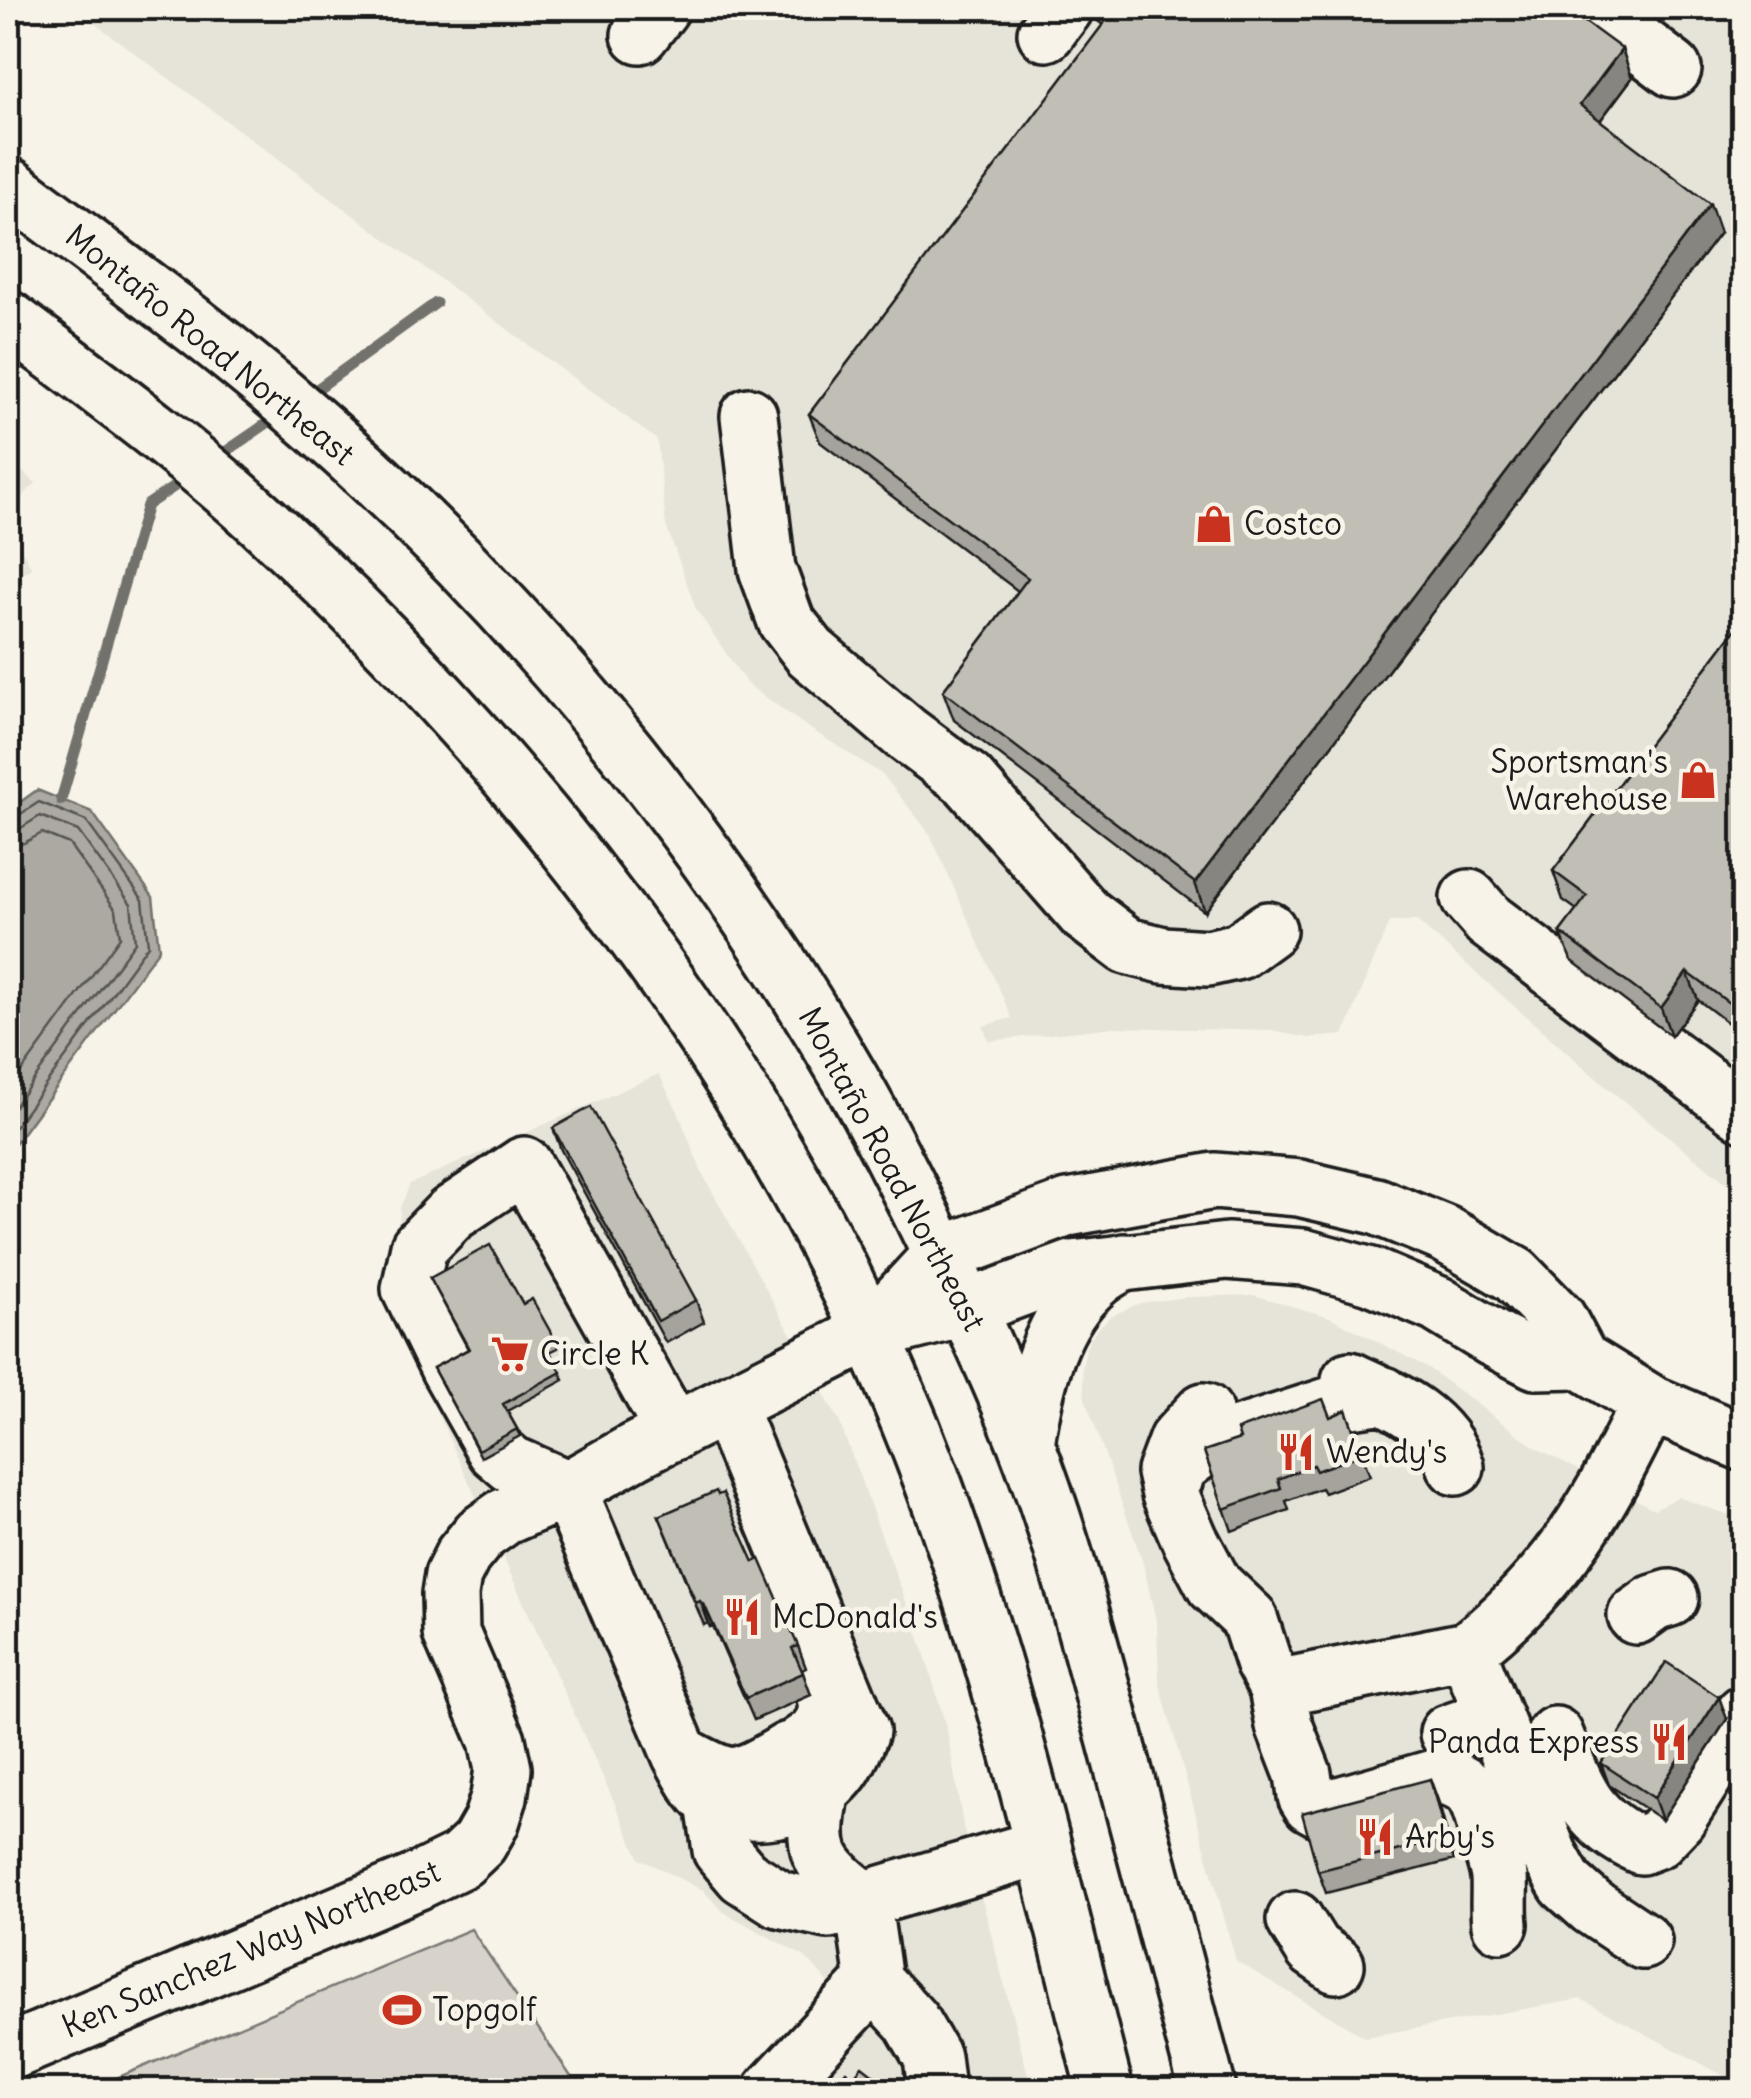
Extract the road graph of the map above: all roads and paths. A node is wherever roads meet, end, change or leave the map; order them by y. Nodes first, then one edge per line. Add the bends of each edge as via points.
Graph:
1 (1592, 8) edge
2 (1673, 69) dead end
3 (8, 186) edge
4 (8, 318) edge
5 (750, 416) dead end
6 (1469, 898) dead end
7 (1268, 930) dead end
8 (1744, 1112) edge
9 (941, 1255) junction
10 (1124, 1262) junction
11 (967, 1308) junction
12 (870, 1333) junction
13 (1580, 1360) junction
14 (1318, 1370) dead end
15 (1384, 1395) junction
16 (1650, 1403) junction
17 (727, 1406) junction
18 (1204, 1411) dead end
19 (674, 1432) junction
20 (1026, 1444) junction
21 (1744, 1444) edge
22 (1456, 1466) dead end
23 (568, 1488) junction
24 (1170, 1494) junction
25 (1467, 1650) junction
26 (1277, 1688) junction
27 (1744, 1714) edge
28 (1514, 1733) junction
29 (680, 1754) junction
30 (804, 1761) junction
31 (714, 1803) junction
32 (1044, 1847) junction
33 (862, 1898) junction
34 (1537, 1910) junction
35 (1295, 1920) dead end
36 (1642, 1941) dead end
37 (1336, 1965) dead end
38 (874, 1980) junction
39 (8, 2053) edge
40 (772, 2090) edge
41 (936, 2090) edge
42 (1105, 2090) edge
43 (1208, 2090) edge

1 - 2 main road
3 - 9 main road, Montaño Road Northeast via 294,406 493,596 629,756 750,919 848,1076
4 - 12 main road via 256,516 412,666 486,748 700,1028 746,1099
5 - 7 main road via 767,569 786,621 810,652 968,780 1085,914 1127,946 1208,958 1238,951
6 - 8 main road via 1489,921
9 - 11 main road, Montaño Road Northeast
9 - 12 main road
9 - 13 main road via 1068,1208 1214,1181 1299,1188 1376,1206 1446,1234 1515,1276 1558,1319
10 - 11 main road via 1072,1269
10 - 13 main road via 1227,1251 1302,1257 1437,1304 1536,1360
10 - 20 main road via 1098,1279 1066,1317 1034,1390
11 - 12 main road
11 - 20 main road, Montaño Road Northeast
12 - 17 main road, Ken Sanchez Way Northeast
12 - 32 main road via 962,1566
13 - 16 main road
14 - 15 main road
15 - 22 main road via 1440,1435
15 - 24 main road via 1344,1401 1207,1445 1178,1468
16 - 21 main road
16 - 25 main road via 1600,1499 1561,1556 1502,1624
17 - 19 main road, Ken Sanchez Way Northeast
17 - 30 main road via 861,1731 847,1764
18 - 24 main road via 1177,1440 1165,1472
19 - 23 main road, Ken Sanchez Way Northeast
19 - 23 main road via 524,1165 451,1214 419,1246 410,1289 495,1450 511,1464
20 - 43 main road, Montaño Road Northeast via 1077,1598
23 - 29 main road
23 - 39 main road, Ken Sanchez Way Northeast via 504,1516 480,1534 453,1574 452,1632 503,1769 492,1822 479,1843 416,1882
24 - 26 main road via 1214,1584 1262,1608 1264,1662
25 - 26 main road
25 - 28 main road
26 - 34 main road via 1285,1780 1311,1804 1322,1810 1437,1777 1455,1778 1480,1808 1498,1876 1497,1906
27 - 28 main road via 1678,1818 1641,1846 1600,1821 1576,1788
28 - 34 main road via 1549,1854 1566,1884
29 - 30 main road via 736,1776 764,1764
29 - 31 main road
30 - 31 main road via 782,1810 748,1812
30 - 33 main road via 816,1844 841,1884
31 - 33 main road via 721,1850 743,1876 779,1899 828,1910
32 - 33 main road
32 - 42 main road
33 - 38 main road
34 - 36 main road via 1592,1907
35 - 37 main road via 1313,1949
38 - 40 main road
38 - 41 main road via 932,2058

